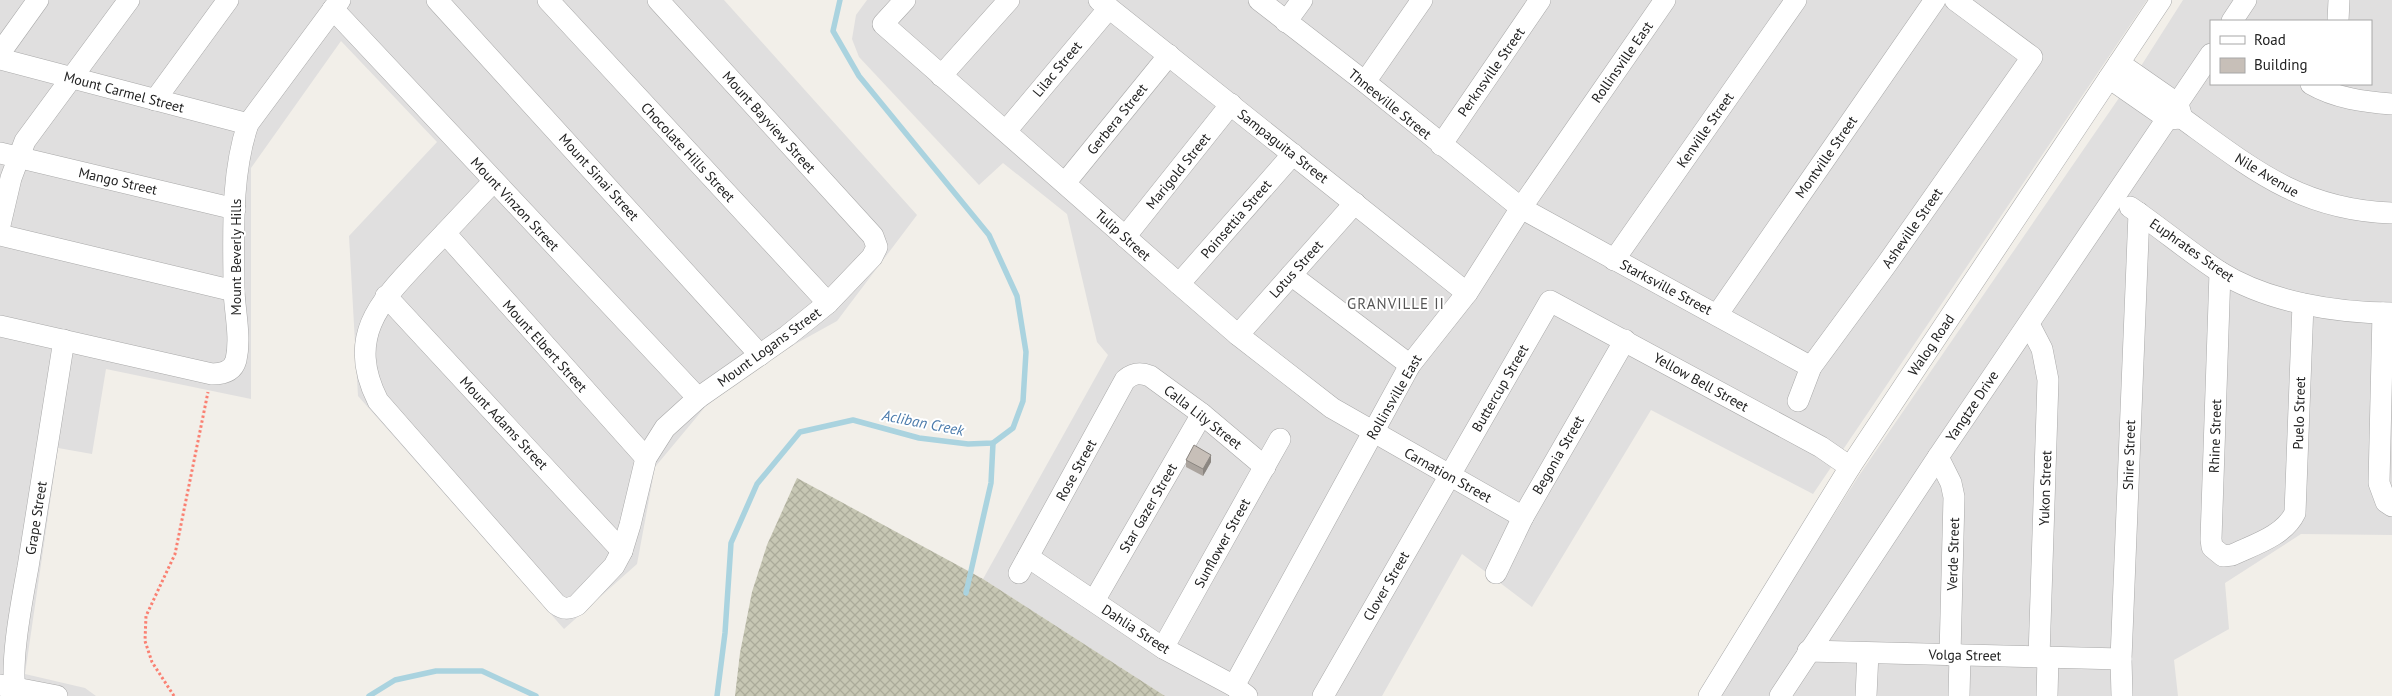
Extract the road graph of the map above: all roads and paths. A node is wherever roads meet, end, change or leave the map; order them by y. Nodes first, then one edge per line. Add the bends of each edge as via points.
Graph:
1 (38, 0) edge
2 (129, 0) edge
3 (228, 0) edge
4 (437, 0) edge
5 (548, 0) edge
6 (658, 0) edge
7 (905, 0) edge
8 (1010, 0) edge
9 (1259, 0) edge
10 (1302, 0) edge
11 (1422, 0) edge
12 (1540, 0) edge
13 (1665, 0) edge
14 (1796, 0) edge
15 (1935, 0) edge
16 (1955, 0) edge
17 (2161, 0) edge
18 (2246, 0) edge
19 (2339, 0) edge
20 (336, 4) edge
21 (1104, 4) edge
22 (2233, 20) edge
23 (2338, 20) edge
24 (1286, 22) junction
25 (0, 53) edge
26 (1169, 55) junction
27 (2210, 56) edge
28 (0, 60) edge
29 (2114, 71) junction
30 (941, 76) junction
31 (72, 78) junction
32 (1366, 82) junction
33 (2316, 85) edge
34 (2335, 89) edge
35 (155, 100) junction
36 (1231, 104) junction
37 (2392, 104) edge
38 (2176, 114) junction
39 (248, 124) junction
40 (1006, 131) junction
41 (1441, 145) junction
42 (1293, 154) junction
43 (9, 155) edge
44 (494, 180) junction
45 (1065, 183) junction
46 (2115, 197) junction
47 (1355, 203) junction
48 (235, 208) junction
49 (1521, 208) junction
50 (2392, 213) edge
51 (2139, 214) junction
52 (0, 225) edge
53 (445, 233) junction
54 (0, 235) edge
55 (1125, 237) junction
56 (877, 247) joint
57 (1614, 260) junction
58 (2220, 272) junction
59 (1291, 275) junction
60 (1178, 284) junction
61 (234, 291) junction
62 (1467, 293) junction
63 (386, 296) junction
64 (1550, 301) joint
65 (828, 303) junction
66 (2302, 304) junction
67 (2388, 313) edge
68 (1717, 315) junction
69 (2028, 324) junction
70 (0, 326) edge
71 (1238, 334) junction
72 (64, 340) junction
73 (1625, 340) junction
74 (760, 354) junction
75 (1410, 365) junction
76 (1811, 367) junction
77 (212, 374) junction
78 (1138, 374) joint
79 (698, 398) junction
80 (1798, 401) dead end
81 (1202, 414) junction
82 (1373, 433) junction
83 (1280, 439) dead end
84 (1938, 456) junction
85 (646, 458) junction
86 (1264, 467) junction
87 (1850, 467) junction
88 (1449, 476) junction
89 (2389, 504) edge
90 (1523, 517) junction
91 (2291, 522) joint
92 (622, 551) junction
93 (1024, 565) joint
94 (1496, 573) dead end
95 (1094, 601) junction
96 (1163, 648) junction
97 (1808, 651) junction
98 (1868, 653) junction
99 (1955, 655) junction
100 (2043, 657) junction
101 (2121, 659) junction
102 (10, 689) edge
103 (1241, 691) edge
104 (56, 696) edge
105 (174, 696) edge
106 (1323, 696) edge
107 (1709, 696) edge
108 (1780, 696) edge
109 (1866, 696) edge
110 (1959, 696) edge
111 (2047, 696) edge
112 (2122, 696) edge

1 - 25 street
2 - 31 street
3 - 35 street
4 - 74 street, Mount Sinai Street
5 - 65 street, Chocolate Hills Street
6 - 56 street, Mount Bayview Street via 873,236
7 - 30 street, Tulip Street via 884,24
8 - 30 street
9 - 24 street, Thneeville Street
10 - 24 street
11 - 32 street
12 - 41 street, Perknsville Street
13 - 49 street, Rollinsville East
14 - 57 street, Kenville Street
15 - 68 street, Montville Street
16 - 76 street, Asheville Street via 2032,58
17 - 29 street, Walog Road
18 - 22 street
19 - 23 street
20 - 39 street
20 - 44 street, Mount Vinzon Street
21 - 26 street, Sampaguita Street
21 - 40 street, Lilac Street
24 - 32 street, Thneeville Street
26 - 36 street, Sampaguita Street
26 - 45 street, Gerbera Street
27 - 38 street, Yangtze Drive
28 - 31 street, Mount Carmel Street
29 - 38 street, Nile Avenue
29 - 87 street, Walog Road
30 - 40 street, Tulip Street
31 - 35 street, Mount Carmel Street
31 - 43 street
32 - 41 street, Thneeville Street
33 - 34 street
34 - 37 street via 2354,100
35 - 39 street, Mount Carmel Street
36 - 42 street, Sampaguita Street
36 - 55 street, Marigold Street
38 - 46 street, Yangtze Drive
38 - 50 street, Nile Avenue via 2270,180 2301,196 2337,206
39 - 48 street, Mount Beverly Hills via 239,162
40 - 45 street, Tulip Street
41 - 49 street, Thneeville Street
42 - 47 street, Sampaguita Street
42 - 60 street, Poinsettia Street
43 - 48 street, Mango Street
43 - 52 street
44 - 53 street
44 - 79 street, Mount Vinzon Street
45 - 55 street, Tulip Street
46 - 51 street, Euphrates Street
46 - 69 street, Yangtze Drive
47 - 59 street, Lotus Street
47 - 62 street, Sampaguita Street
48 - 61 street, Mount Beverly Hills
49 - 57 street, Starksville Street
49 - 62 street, Rollinsville East
51 - 58 street, Euphrates Street
51 - 101 street, Shire Street
53 - 63 street
53 - 85 street, Mount Elbert Street
54 - 61 street
55 - 60 street, Tulip Street
56 - 65 street, Mount Logans Street via 872,257
57 - 68 street, Starksville Street
58 - 66 street, Euphrates Street via 2270,296
58 - 91 street, Rhine Street via 2212,547 2223,556 2232,555
59 - 71 street, Lotus Street
59 - 75 street
60 - 71 street, Tulip Street
61 - 77 street, Mount Beverly Hills via 236,361 222,374
62 - 75 street, Rollinsville East
63 - 92 street, Mount Adams Street
63 - 92 street, Mount Logans Street via 372,320 366,351 366,369 378,401 556,604 566,609 577,605 614,566
64 - 73 street, Yellow Bell Street
64 - 88 street, Buttercup Street
65 - 74 street, Mount Logans Street
66 - 67 street, Euphrates Street
66 - 91 street, Puelo Street via 2296,502
67 - 89 street via 2379,483
68 - 76 street, Starksville Street
69 - 84 street, Yangtze Drive
69 - 100 street, Yukon Street via 2042,348 2048,380
70 - 72 street
71 - 82 street, Tulip Street via 1332,408
72 - 77 street
72 - 102 street, Grape Street
73 - 87 street, Yellow Bell Street via 1821,447
73 - 90 street, Begonia Street
74 - 79 street, Mount Logans Street
75 - 82 street, Rollinsville East
76 - 80 street, Asheville Street
77 - 105 path via 175,554 146,616 144,641 152,662
78 - 81 street, Calla Lily Street via 1150,376
78 - 93 street, Rose Street via 1125,380
79 - 85 street, Mount Logans Street via 665,428
81 - 86 street, Calla Lily Street
81 - 95 street, Star Gazer Street
82 - 88 street, Carnation Street
82 - 103 street, Rollinsville East
83 - 86 street, Sunflower Street
84 - 97 street, Yangtze Drive
84 - 99 street, Verde Street via 1951,482 1954,504
85 - 92 street, Mount Logans Street
86 - 96 street, Sunflower Street
87 - 107 street, Walog Road
88 - 90 street, Carnation Street
88 - 106 street, Clover Street
90 - 94 street, Begonia Street
93 - 95 street, Dahlia Street
95 - 96 street, Dahlia Street
96 - 103 street, Dahlia Street
97 - 98 street, Volga Street
97 - 108 street, Yangtze Drive
98 - 99 street, Volga Street
98 - 109 street
99 - 100 street, Volga Street
99 - 110 street, Verde Street
100 - 101 street, Volga Street
100 - 111 street, Yukon Street
101 - 112 street, Shire Street
102 - 104 street

